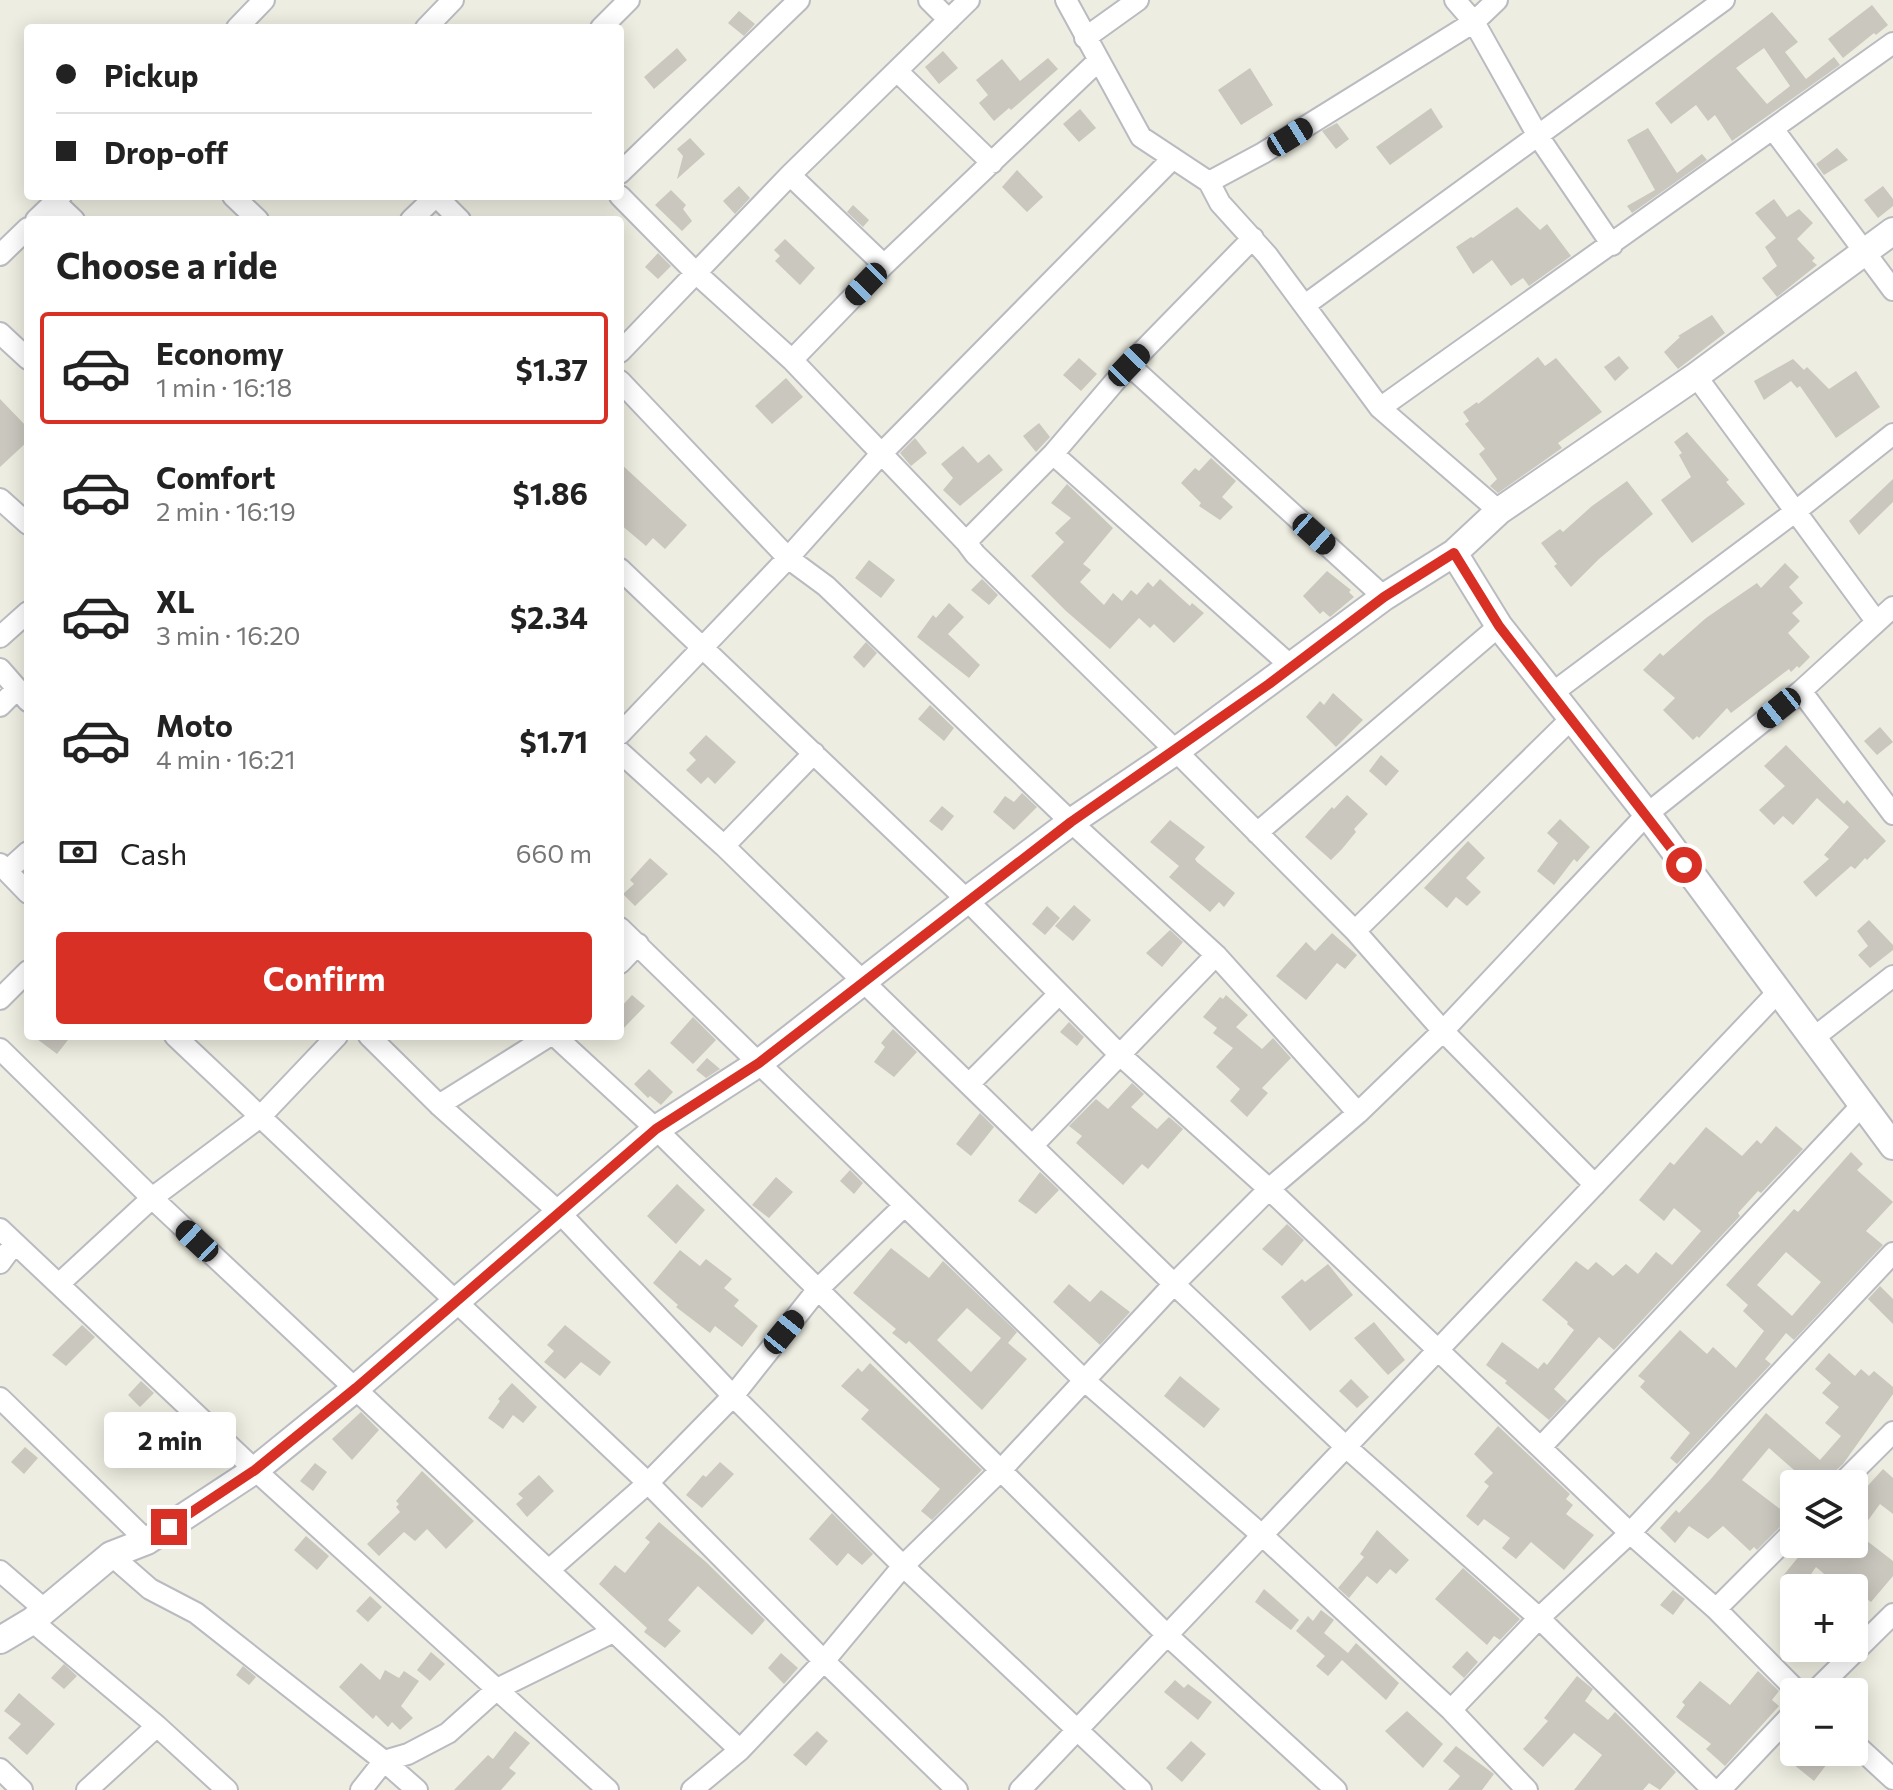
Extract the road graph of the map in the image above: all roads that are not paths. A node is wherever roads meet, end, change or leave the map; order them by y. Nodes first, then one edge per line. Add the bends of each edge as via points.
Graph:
1 (264, 0) edge
2 (453, 0) edge
3 (629, 0) edge
4 (799, 0) edge
5 (929, 0) edge
6 (969, 0) edge
7 (1066, 0) edge
8 (1138, 0) edge
9 (1455, 0) edge
10 (1497, 0) edge
11 (1724, 0) edge
12 (949, 20) junction
13 (1474, 22) junction
14 (243, 24) edge
15 (430, 24) edge
16 (605, 24) edge
17 (1085, 38) junction
18 (1893, 43) edge
19 (1098, 61) junction
20 (898, 72) junction
21 (1773, 129) junction
22 (1538, 136) junction
23 (1173, 158) junction
24 (992, 163) junction
25 (624, 169) edge
26 (790, 175) junction
27 (1209, 182) junction
28 (57, 200) edge
29 (59, 200) edge
30 (237, 200) edge
31 (432, 200) edge
32 (440, 200) edge
33 (624, 200) edge
34 (40, 216) edge
35 (71, 216) edge
36 (254, 216) edge
37 (415, 216) edge
38 (456, 216) edge
39 (1893, 231) edge
40 (24, 232) edge
41 (1253, 238) junction
42 (1612, 245) junction
43 (1864, 252) junction
44 (0, 255) edge
45 (884, 265) junction
46 (697, 274) junction
47 (1893, 290) edge
48 (1305, 305) junction
49 (0, 333) edge
50 (624, 348) edge
51 (24, 355) edge
52 (792, 360) junction
53 (1129, 365) junction
54 (1696, 376) junction
55 (624, 385) edge
56 (1380, 408) junction
57 (1893, 434) edge
58 (881, 454) junction
59 (1053, 454) junction
60 (0, 499) edge
61 (1499, 511) junction
62 (1796, 511) junction
63 (24, 520) edge
64 (966, 542) junction
65 (1454, 553) junction
66 (788, 558) junction
67 (624, 573) edge
68 (1384, 597) junction
69 (1893, 607) edge
70 (24, 616) edge
71 (1876, 621) junction
72 (1499, 626) junction
73 (0, 637) edge
74 (702, 649) junction
75 (1292, 667) junction
76 (0, 669) edge
77 (1801, 691) junction
78 (1551, 694) junction
79 (22, 695) edge
80 (0, 706) edge
81 (1572, 718) junction
82 (624, 730) edge
83 (1176, 751) junction
84 (814, 753) junction
85 (624, 756) edge
86 (1647, 814) junction
87 (1893, 814) edge
88 (1071, 822) junction
89 (1257, 833) junction
90 (724, 846) junction
91 (24, 854) edge
92 (4, 867) edge
93 (24, 889) edge
94 (967, 900) junction
95 (1355, 931) junction
96 (624, 932) edge
97 (638, 944) junction
98 (1216, 955) junction
99 (624, 959) edge
100 (24, 975) edge
101 (1893, 976) edge
102 (864, 982) junction
103 (1777, 993) junction
104 (1059, 994) junction
105 (0, 999) edge
106 (1443, 1031) junction
107 (1812, 1039) junction
108 (179, 1040) edge
109 (333, 1040) edge
110 (373, 1040) edge
111 (545, 1040) edge
112 (556, 1040) edge
113 (0, 1049) edge
114 (1119, 1054) junction
115 (759, 1063) junction
116 (969, 1084) junction
117 (439, 1105) junction
118 (1862, 1105) junction
119 (1358, 1113) junction
120 (260, 1117) junction
121 (656, 1129) junction
122 (1033, 1145) junction
123 (1893, 1146) edge
124 (1595, 1185) junction
125 (1269, 1189) junction
126 (152, 1198) junction
127 (904, 1206) junction
128 (560, 1213) junction
129 (7, 1236) edge
130 (1893, 1253) edge
131 (0, 1263) edge
132 (60, 1283) junction
133 (1174, 1284) junction
134 (818, 1289) junction
135 (457, 1302) junction
136 (1438, 1350) junction
137 (1085, 1381) junction
138 (356, 1388) junction
139 (733, 1396) junction
140 (0, 1398) edge
141 (1893, 1432) edge
142 (1542, 1446) junction
143 (1346, 1447) junction
144 (255, 1470) junction
145 (1001, 1470) junction
146 (1855, 1470) edge
147 (648, 1483) junction
148 (1630, 1533) junction
149 (1263, 1536) junction
150 (147, 1541) junction
151 (1780, 1545) edge
152 (111, 1555) junction
153 (903, 1566) junction
154 (549, 1570) junction
155 (0, 1571) edge
156 (1716, 1609) junction
157 (1893, 1614) edge
158 (38, 1615) junction
159 (1539, 1618) junction
160 (613, 1632) junction
161 (1167, 1635) junction
162 (0, 1640) edge
163 (824, 1661) junction
164 (1784, 1678) edge
165 (1828, 1678) edge
166 (497, 1689) junction
167 (1451, 1710) junction
168 (157, 1726) junction
169 (1780, 1727) edge
170 (1076, 1731) junction
171 (740, 1750) junction
172 (1868, 1756) edge
173 (384, 1761) junction
174 (0, 1769) edge
175 (1893, 1779) edge
176 (22, 1790) edge
177 (87, 1790) edge
178 (227, 1790) edge
179 (361, 1790) edge
180 (417, 1790) edge
181 (608, 1790) edge
182 (692, 1790) edge
183 (957, 1790) edge
184 (1020, 1790) edge
185 (1141, 1790) edge
186 (1336, 1790) edge
187 (1527, 1790) edge
188 (1713, 1790) edge
189 (1720, 1790) edge

1 - 14 street
2 - 15 street
3 - 16 street
4 - 25 street
5 - 12 street
6 - 12 street
7 - 17 street
8 - 17 street
9 - 13 street
10 - 13 street
11 - 22 street
12 - 20 street
13 - 22 street
13 - 27 street
17 - 19 street
18 - 21 street
19 - 23 street via 1141,137
19 - 24 street
20 - 24 street
20 - 26 street
21 - 42 street
21 - 43 street
22 - 42 street
22 - 48 street
23 - 27 street
23 - 58 street
24 - 45 street
26 - 45 street
26 - 46 street
27 - 41 street via 1220,203
28 - 34 street
29 - 35 street
30 - 36 street
31 - 37 street
32 - 38 street
33 - 46 street
39 - 43 street
40 - 44 street
41 - 48 street
41 - 53 street
42 - 56 street
43 - 47 street
43 - 54 street
45 - 52 street
46 - 50 street
46 - 52 street
48 - 56 street
49 - 51 street
52 - 58 street
53 - 59 street
53 - 68 street
54 - 61 street
54 - 62 street
55 - 66 street
56 - 61 street
57 - 62 street
58 - 64 street
58 - 66 street
59 - 64 street
59 - 75 street
60 - 63 street
61 - 65 street
62 - 71 street
62 - 78 street
64 - 83 street
65 - 68 street
65 - 72 street
66 - 74 street
66 - 88 street via 826,586
67 - 74 street
68 - 75 street
69 - 71 street
70 - 73 street
71 - 77 street
72 - 78 street
72 - 89 street
74 - 82 street
74 - 84 street
75 - 83 street
76 - 79 street
77 - 86 street
77 - 87 street
78 - 81 street
79 - 80 street
81 - 86 street
81 - 95 street
83 - 88 street
83 - 89 street
84 - 90 street
84 - 94 street
85 - 90 street
86 - 103 street
86 - 106 street
88 - 94 street
88 - 98 street
89 - 95 street
90 - 102 street
91 - 92 street
92 - 93 street
94 - 102 street
94 - 104 street
95 - 106 street
96 - 97 street
97 - 99 street
97 - 115 street
98 - 114 street
98 - 119 street
100 - 105 street
101 - 107 street
102 - 115 street
102 - 116 street
103 - 107 street
103 - 124 street
104 - 114 street
104 - 116 street
106 - 119 street
106 - 124 street
107 - 118 street
108 - 120 street
109 - 120 street
110 - 117 street
111 - 117 street
112 - 121 street
113 - 126 street
114 - 122 street
114 - 125 street
115 - 121 street
115 - 127 street
116 - 122 street
117 - 128 street
118 - 123 street
118 - 142 street
119 - 125 street
120 - 126 street
120 - 135 street
121 - 128 street
121 - 134 street
122 - 133 street
124 - 136 street
125 - 133 street
125 - 136 street
126 - 132 street
126 - 138 street
127 - 134 street
127 - 137 street
128 - 135 street
128 - 139 street
129 - 131 street
129 - 132 street
130 - 148 street
132 - 144 street
133 - 137 street
133 - 143 street
134 - 139 street
134 - 145 street
135 - 138 street
135 - 147 street
136 - 142 street
136 - 143 street
137 - 145 street
137 - 149 street
138 - 144 street
138 - 154 street
139 - 147 street
139 - 153 street
140 - 150 street
141 - 146 street
142 - 148 street
143 - 149 street
143 - 159 street
144 - 150 street
144 - 166 street
145 - 153 street
145 - 161 street
147 - 154 street
147 - 163 street
148 - 156 street
148 - 159 street
149 - 161 street
149 - 167 street
150 - 152 street
151 - 156 street
152 - 158 street
152 - 173 street via 150,1589 196,1613
153 - 163 street
153 - 170 street
154 - 160 street
155 - 158 street
156 - 164 street
157 - 165 street
158 - 162 street
158 - 168 street
159 - 167 street
159 - 188 street
160 - 166 street
160 - 171 street
161 - 170 street
161 - 186 street
163 - 171 street
163 - 183 street
166 - 173 street via 448,1733
166 - 181 street
167 - 187 street
168 - 177 street
168 - 178 street
169 - 189 street
170 - 184 street
170 - 185 street
171 - 182 street
172 - 175 street
173 - 179 street
173 - 180 street
174 - 176 street

